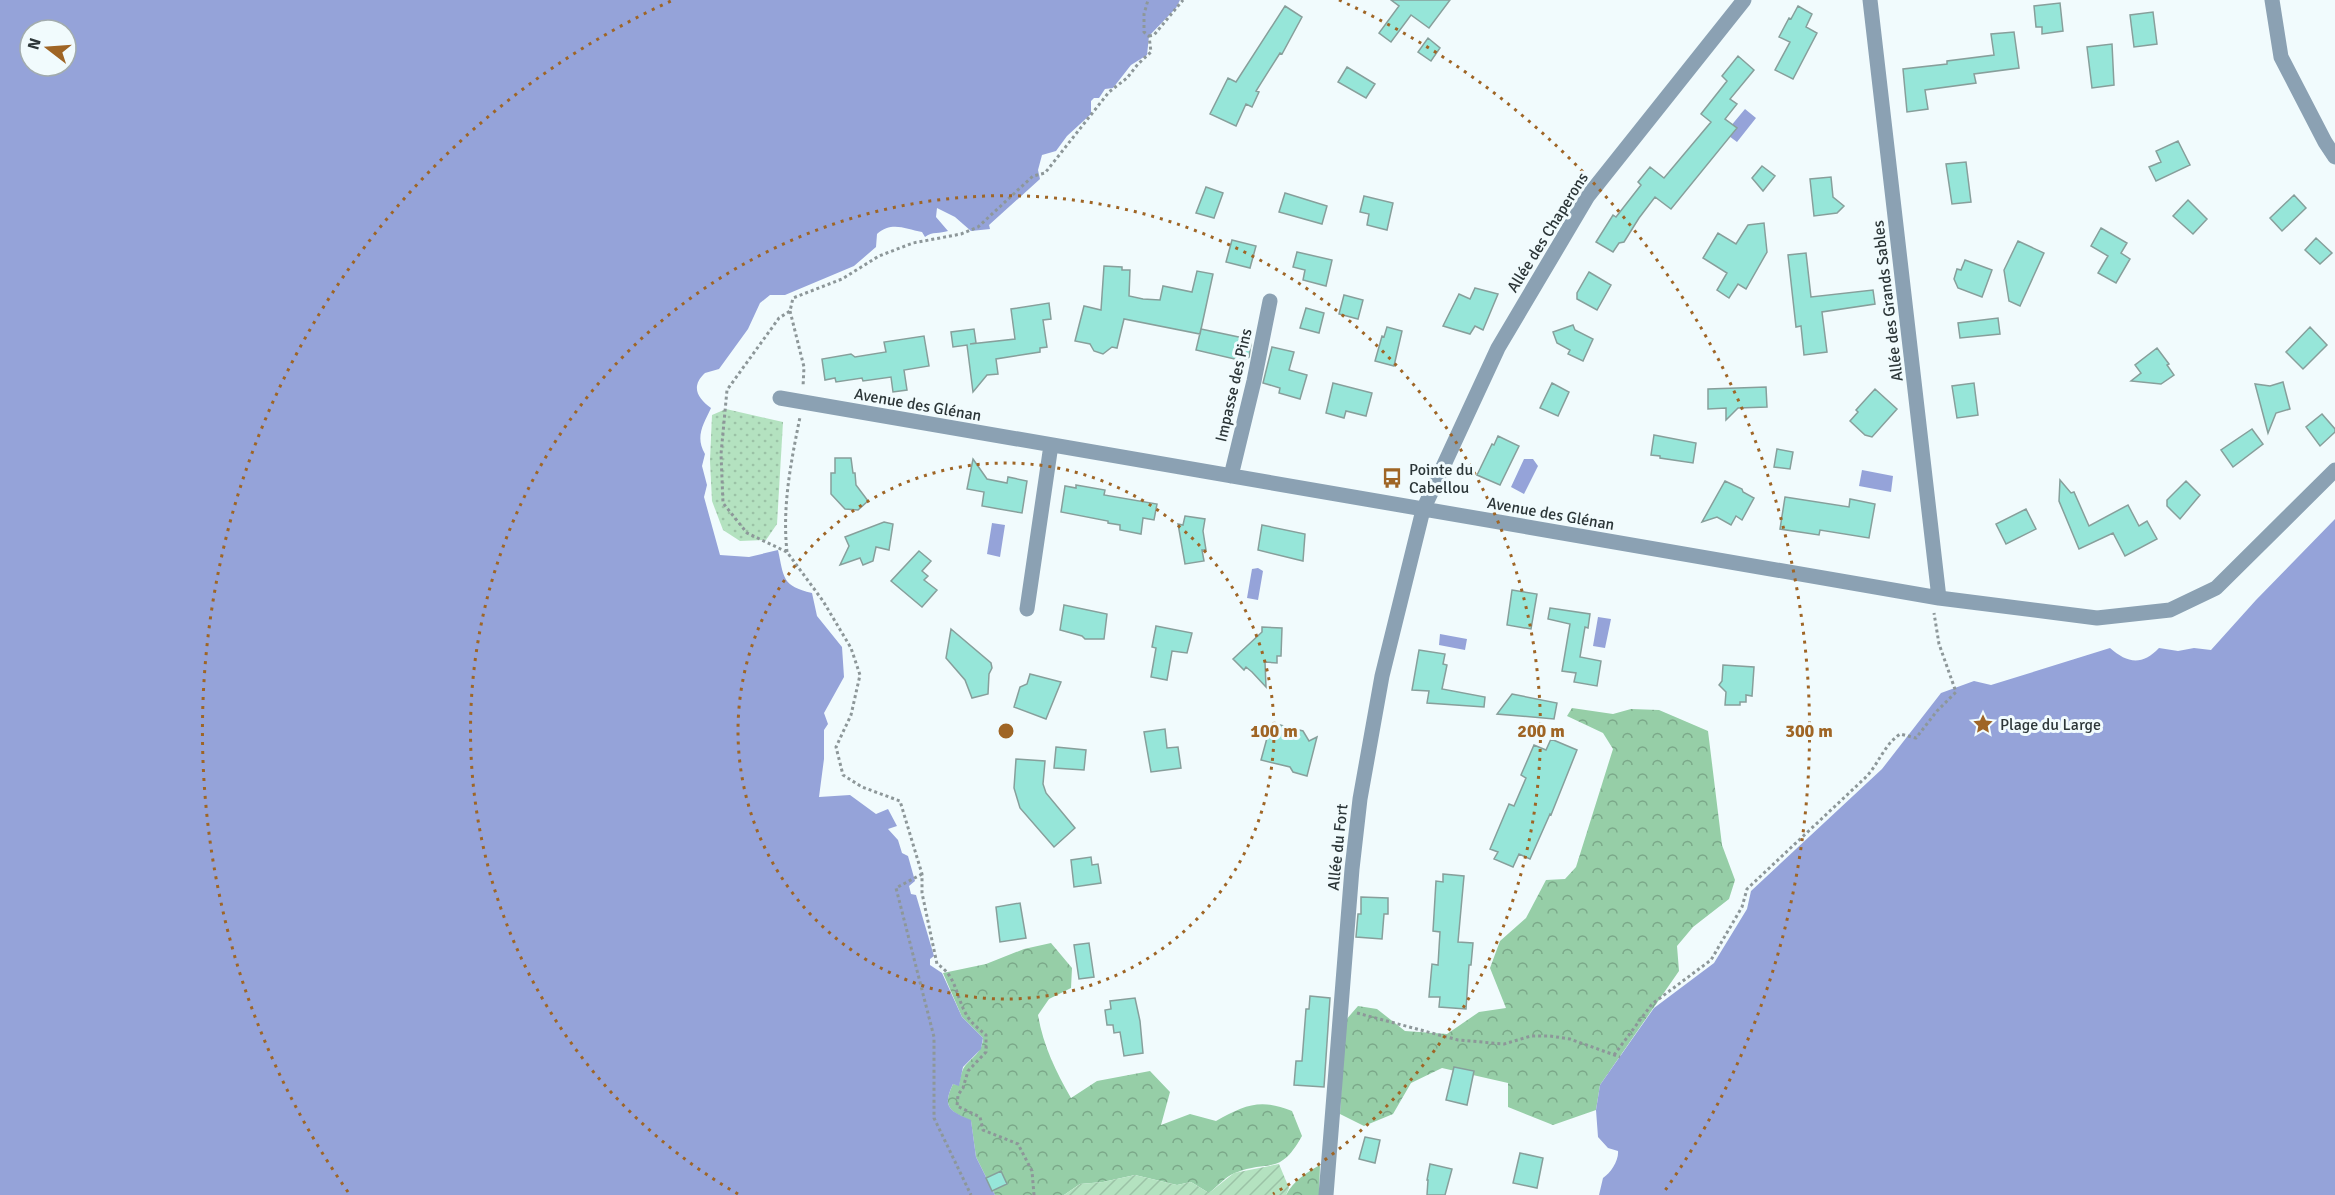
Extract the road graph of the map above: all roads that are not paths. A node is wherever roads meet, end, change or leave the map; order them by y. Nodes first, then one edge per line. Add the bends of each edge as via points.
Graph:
1 (1744, 0) edge
2 (1870, 0) edge
3 (2272, 0) edge
4 (2335, 157) edge
5 (1270, 302) dead end
6 (780, 398) dead end
7 (1051, 445) junction
8 (2335, 470) edge
9 (1231, 476) junction
10 (1423, 510) junction
11 (1935, 597) junction
12 (1027, 609) dead end
13 (1326, 1195) edge

1 - 10 street, Allée des Chaperons via 1588,196 1564,233 1498,348
2 - 11 street, Allée des Grands Sables
3 - 4 street via 2282,57
5 - 9 street, Impasse des Pins
6 - 7 street, Avenue des Glénan
7 - 9 street, Avenue des Glénan
7 - 12 street
8 - 11 street, Avenue des Glénan via 2216,588 2170,610 2097,618
9 - 10 street, Avenue des Glénan
10 - 11 street, Avenue des Glénan
10 - 13 street, Allée du Fort via 1382,676 1360,800

